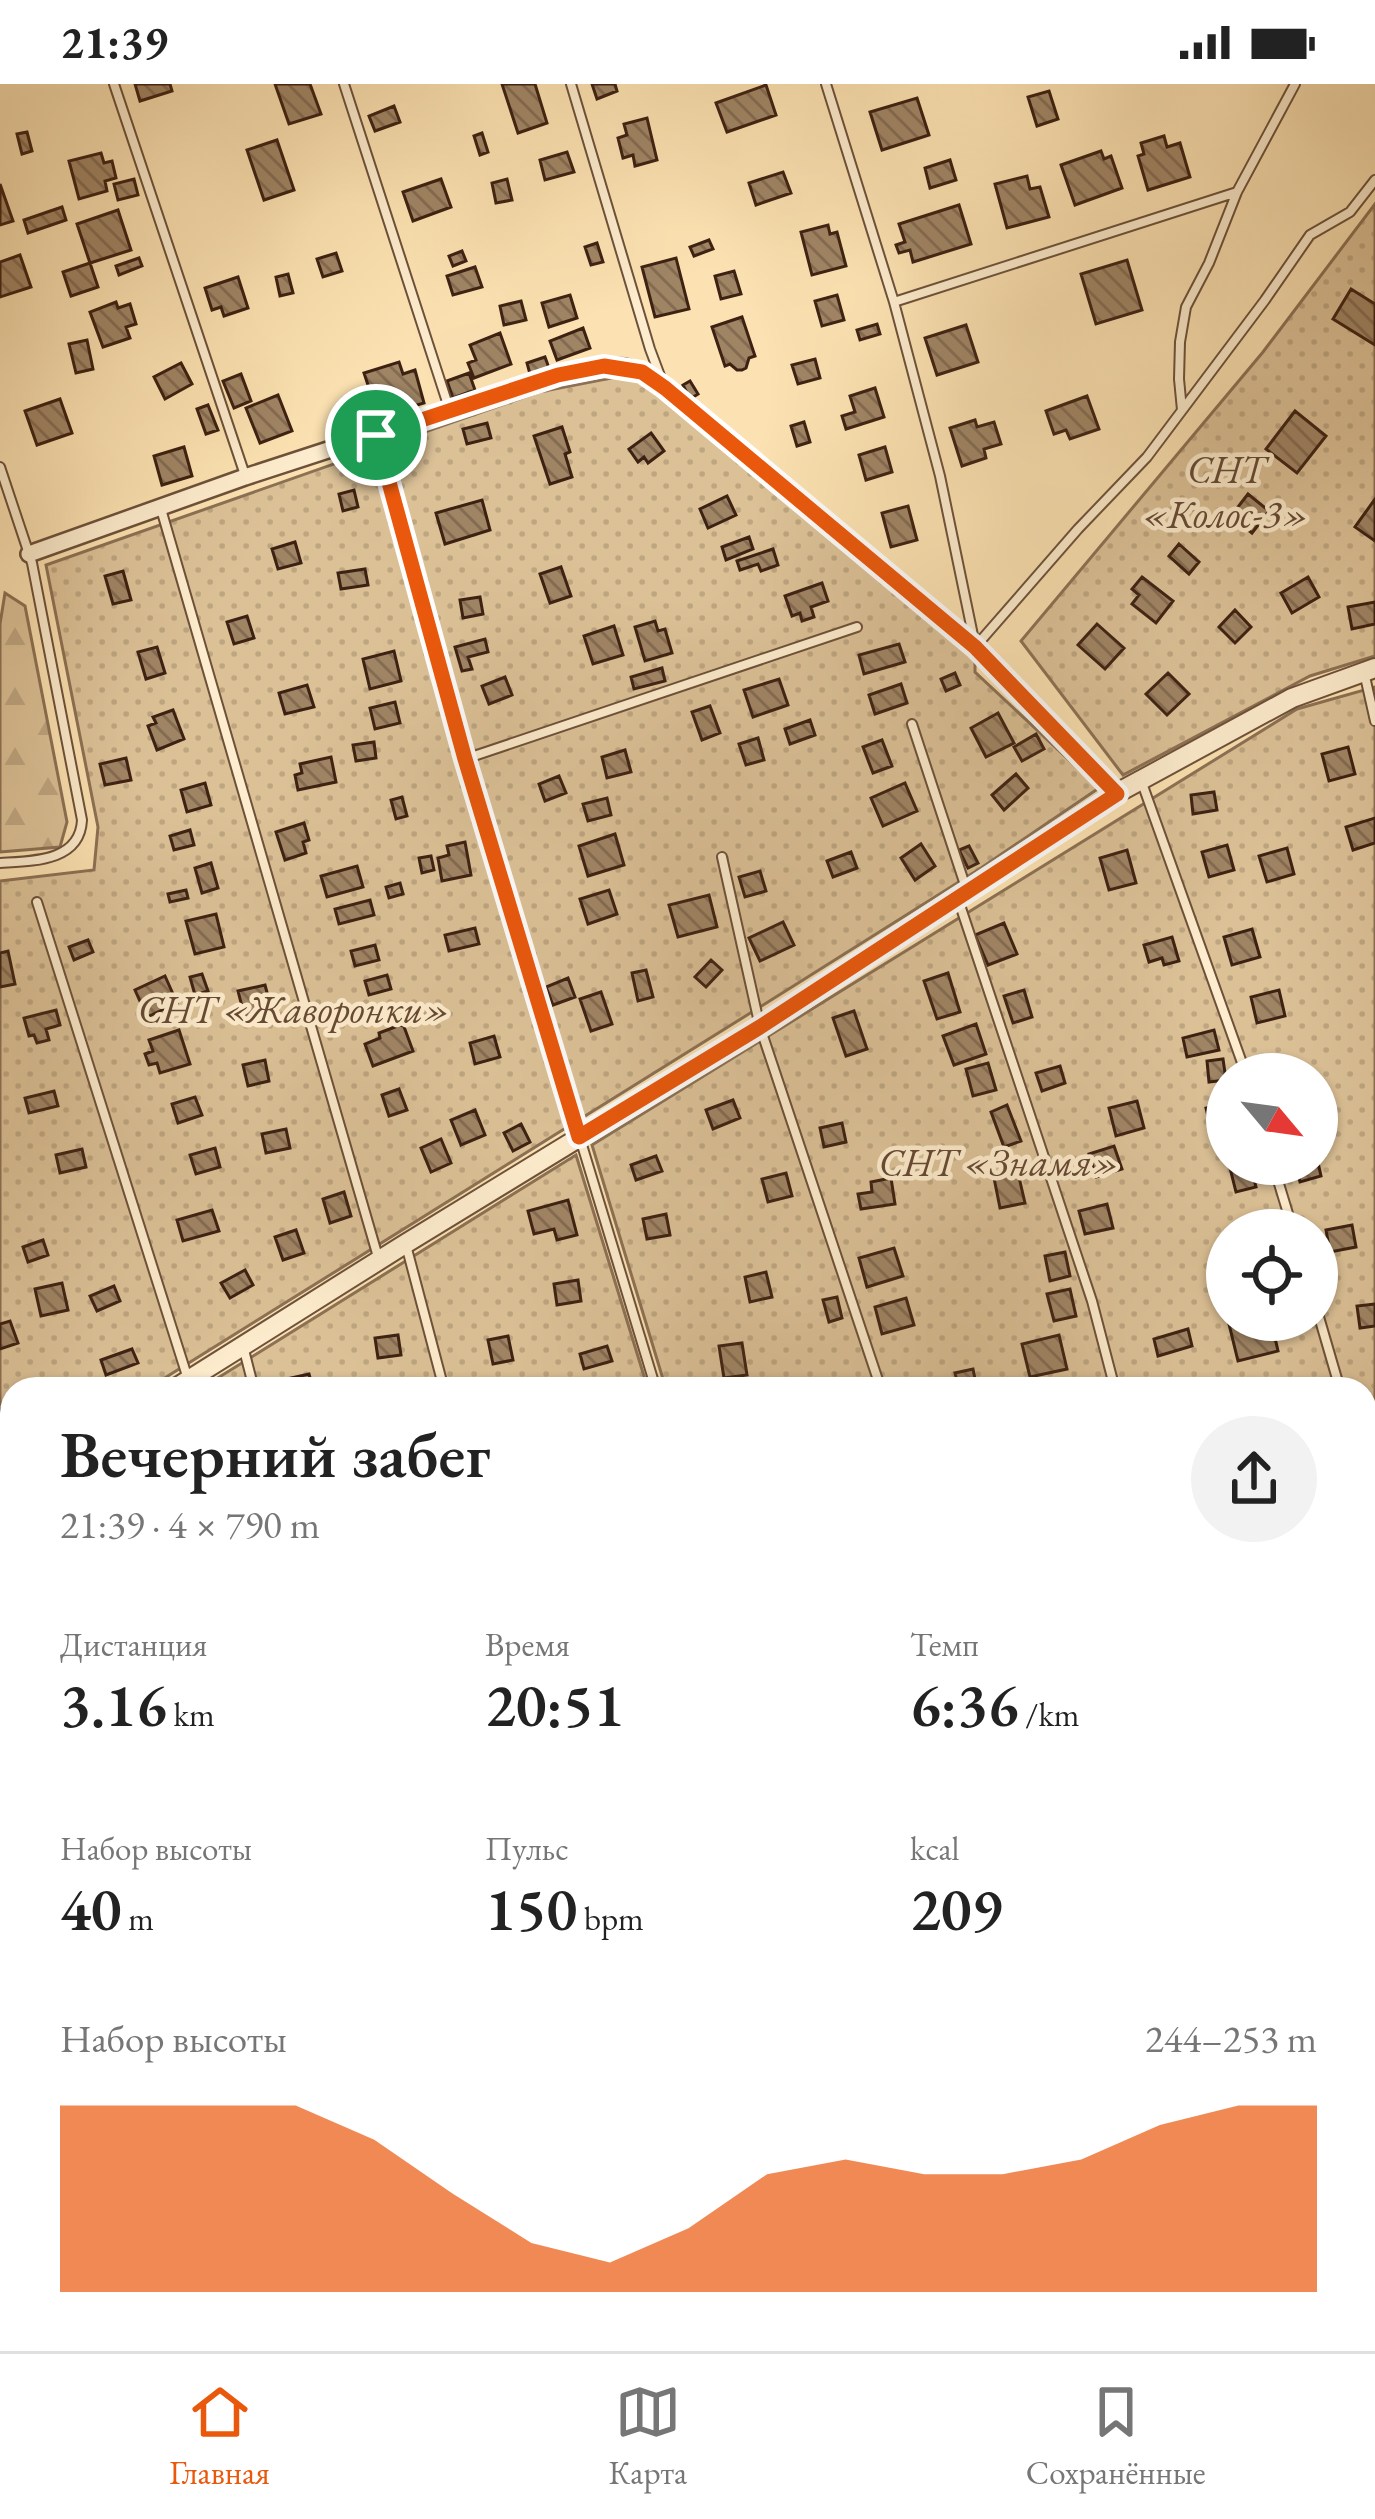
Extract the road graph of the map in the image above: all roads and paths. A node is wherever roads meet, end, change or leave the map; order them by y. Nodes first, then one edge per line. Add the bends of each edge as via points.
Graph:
1 (114, 84) edge
2 (344, 84) edge
3 (571, 84) edge
4 (826, 84) edge
5 (1295, 84) edge
6 (1375, 179) edge
7 (1237, 191) junction
8 (894, 302) junction
9 (665, 388) junction
10 (449, 410) junction
11 (1182, 412) junction
12 (376, 435) junction
13 (0, 466) edge
14 (245, 477) junction
15 (161, 509) junction
16 (29, 554) junction
17 (857, 627) dead end
18 (975, 647) junction
19 (1369, 669) edge
20 (1375, 721) edge
21 (912, 724) dead end
22 (465, 759) junction
23 (1141, 782) junction
24 (1117, 794) junction
25 (722, 857) dead end
26 (0, 863) edge
27 (962, 894) junction
28 (37, 902) dead end
29 (760, 1027) junction
30 (1238, 1053) edge
31 (579, 1137) junction
32 (405, 1244) junction
33 (379, 1260) junction
34 (1326, 1341) edge
35 (243, 1344) junction
36 (179, 1377) edge
37 (192, 1377) edge
38 (251, 1377) edge
39 (441, 1377) edge
40 (652, 1377) edge
41 (877, 1377) edge
42 (1112, 1377) edge
43 (1337, 1377) edge

1 - 14 lane
2 - 10 lane
3 - 9 lane
4 - 8 lane
5 - 7 lane
6 - 11 lane via 1351,212 1310,235
7 - 8 lane
7 - 11 lane via 1186,307
8 - 18 lane
9 - 10 street via 642,372 604,366
9 - 18 street
10 - 12 street
11 - 18 lane
12 - 14 street
12 - 22 lane
13 - 16 lane
14 - 15 street
15 - 16 street
15 - 33 lane
16 - 26 lane via 82,820 63,852
17 - 22 lane
18 - 24 street
19 - 20 lane
19 - 23 street via 1292,698
21 - 27 lane
22 - 31 lane
23 - 24 street
23 - 30 lane
24 - 27 street
25 - 29 lane
27 - 29 street
27 - 42 lane
28 - 36 lane
29 - 31 street
29 - 41 lane
31 - 32 street
31 - 40 lane
32 - 33 street
32 - 39 lane
33 - 35 street
34 - 43 lane
35 - 37 street
35 - 38 lane

